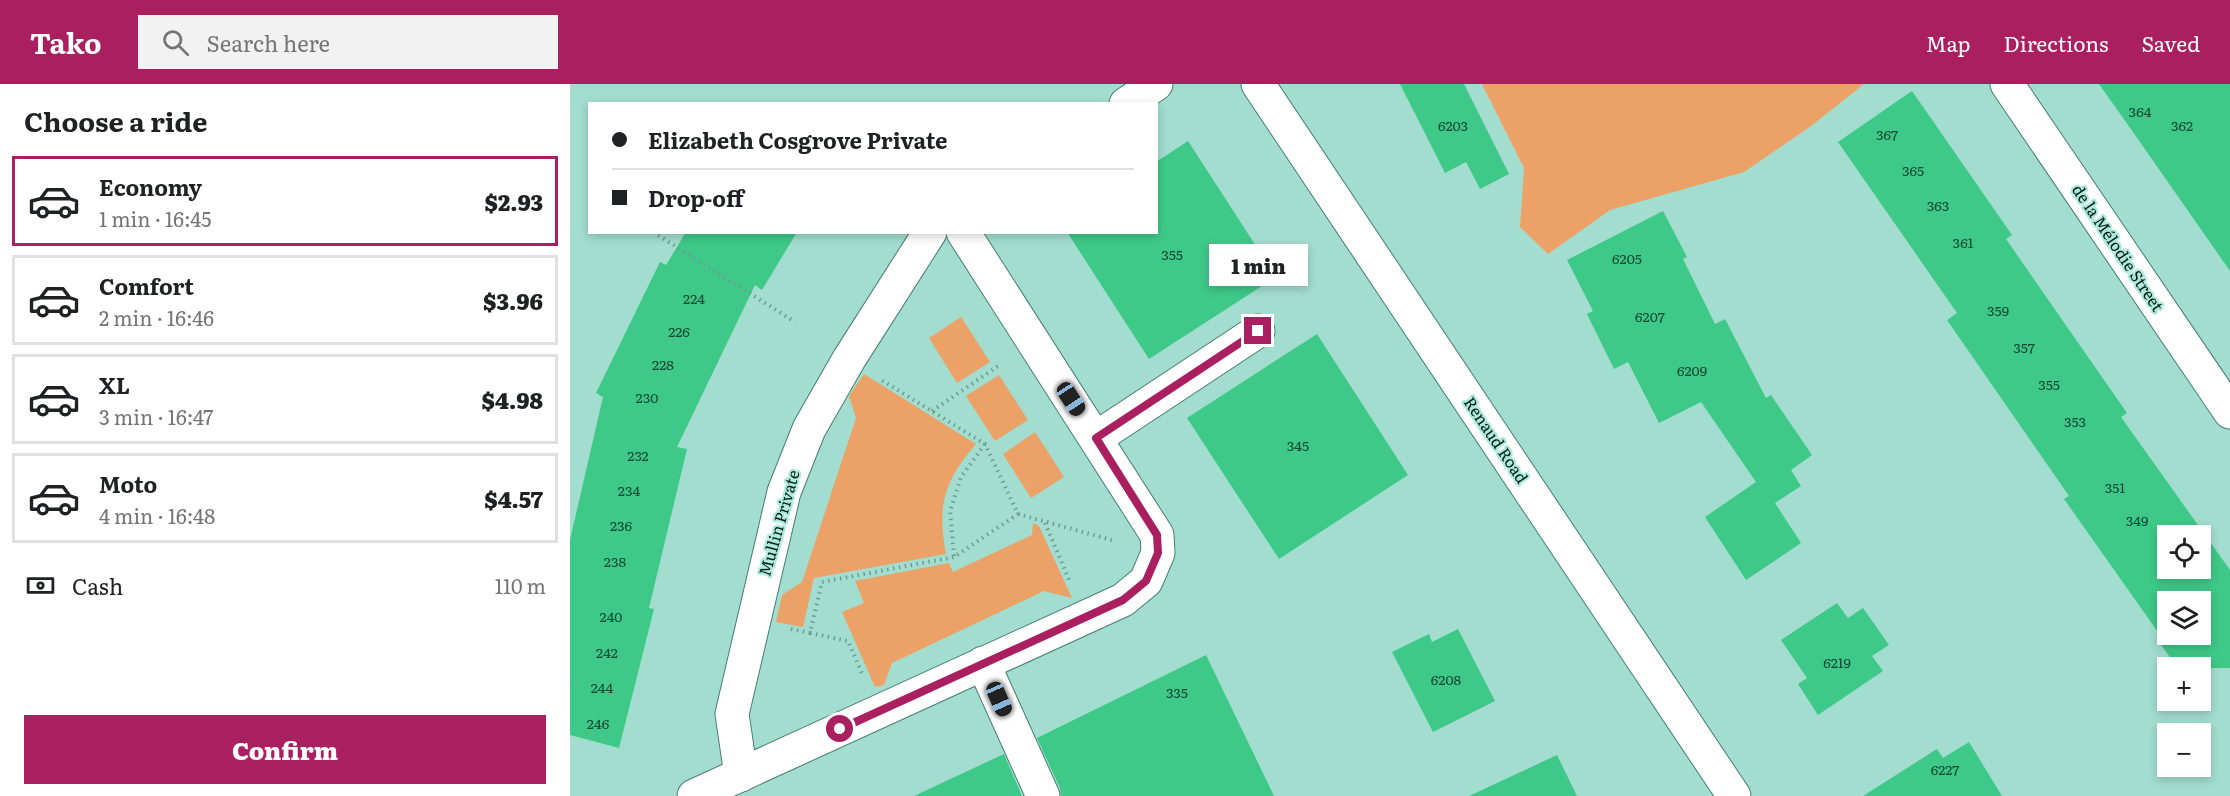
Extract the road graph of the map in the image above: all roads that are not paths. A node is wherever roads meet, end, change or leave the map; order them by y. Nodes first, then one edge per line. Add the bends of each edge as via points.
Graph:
1 (1156, 84) edge
2 (1258, 84) edge
3 (2007, 84) edge
4 (1129, 102) edge
5 (929, 234) edge
6 (964, 234) edge
7 (1258, 331) dead end
8 (2230, 412) edge
9 (1096, 438) junction
10 (983, 663) junction
11 (741, 775) junction
12 (694, 796) edge
13 (1043, 796) edge
14 (1734, 796) edge

1 - 4 street
2 - 14 street, Renaud Road
3 - 8 street, de la Mélodie Street
5 - 11 street, Mullin Private via 809,429 784,492 732,714
6 - 9 street
7 - 9 street
9 - 10 street via 1157,535 1158,553 1146,581 1123,600
10 - 11 street
10 - 13 street
11 - 12 street

